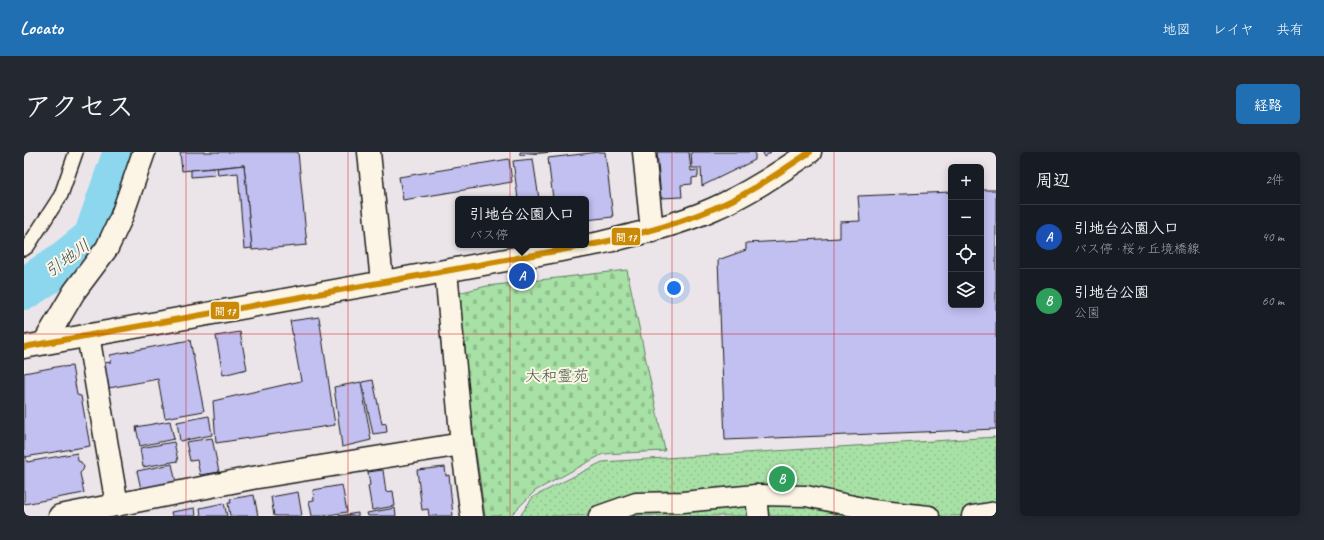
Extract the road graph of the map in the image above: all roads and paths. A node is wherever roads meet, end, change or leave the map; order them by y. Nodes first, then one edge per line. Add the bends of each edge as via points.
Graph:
1 (76, 152) edge
2 (144, 152) edge
3 (369, 152) edge
4 (644, 152) edge
5 (810, 152) edge
6 (652, 231) junction
7 (589, 245) edge
8 (572, 248) edge
9 (24, 249) edge
10 (446, 271) junction
11 (382, 282) junction
12 (88, 335) junction
13 (34, 345) edge
14 (462, 444) junction
15 (756, 495) junction
16 (117, 505) junction
17 (996, 512) edge
18 (60, 516) edge
19 (472, 516) edge
20 (599, 516) edge
21 (758, 516) edge
22 (928, 516) edge
23 (972, 516) edge

1 - 9 lane via 61,195
2 - 13 street via 121,218 107,248
3 - 11 street
4 - 6 street
5 - 6 street via 771,179 714,209
6 - 7 street
8 - 10 street
10 - 11 street
10 - 14 street
11 - 12 street
12 - 13 street
12 - 16 street
14 - 16 street via 252,478
14 - 19 street
15 - 20 street via 682,502 636,503
15 - 21 street
15 - 22 street via 806,496 872,510
16 - 18 street
17 - 23 street

